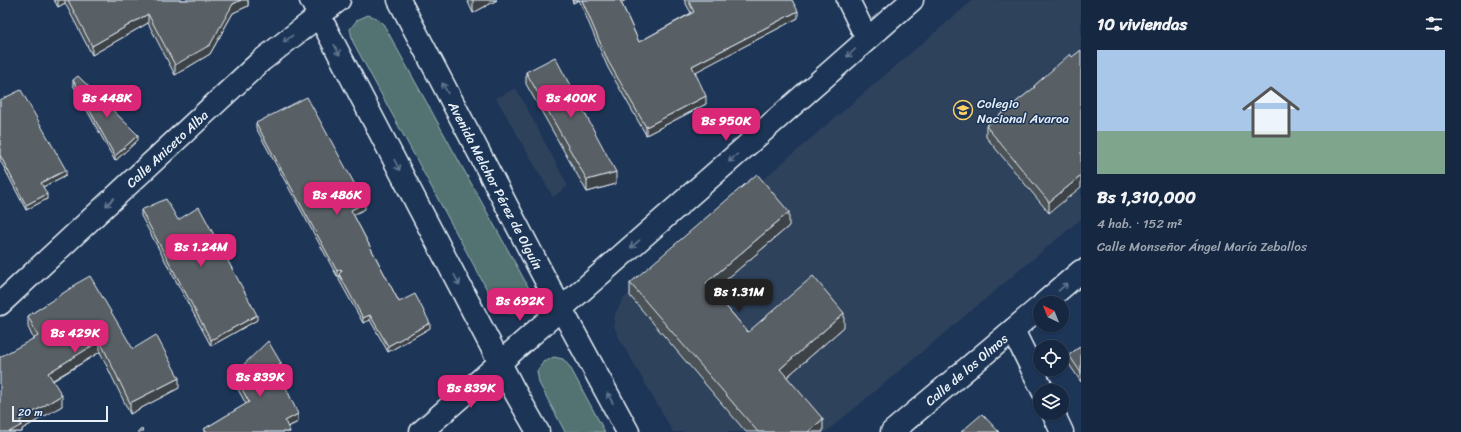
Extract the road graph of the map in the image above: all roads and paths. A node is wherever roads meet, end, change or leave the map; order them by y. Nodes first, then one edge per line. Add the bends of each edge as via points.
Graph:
1 (339, 0) edge
2 (399, 0) edge
3 (848, 0) edge
4 (912, 0) edge
5 (315, 8) edge
6 (867, 39) junction
7 (1081, 271) edge
8 (1052, 296) edge
9 (0, 304) edge
10 (561, 308) junction
11 (1033, 313) edge
12 (1014, 330) junction
13 (500, 362) junction
14 (1040, 384) edge
15 (1056, 420) edge
16 (421, 432) edge
17 (538, 432) edge
18 (628, 432) edge
19 (892, 432) edge
20 (1062, 432) edge

1 - 5 main road, Calle Aniceto Alba
10 -> 2 main road, Avenida Melchor Pérez de Olguín
3 - 6 main road
4 - 6 main road
5 -> 9 main road, Calle Aniceto Alba via 261,62
5 -> 13 main road
6 -> 10 main road
8 -> 7 main road
10 - 13 main road
18 -> 10 main road, Avenida Melchor Pérez de Olguín
11 - 12 main road, Calle de los Olmos
12 - 14 main road
12 - 19 main road, Calle de los Olmos
13 - 16 main road
13 - 17 main road
15 - 20 main road

